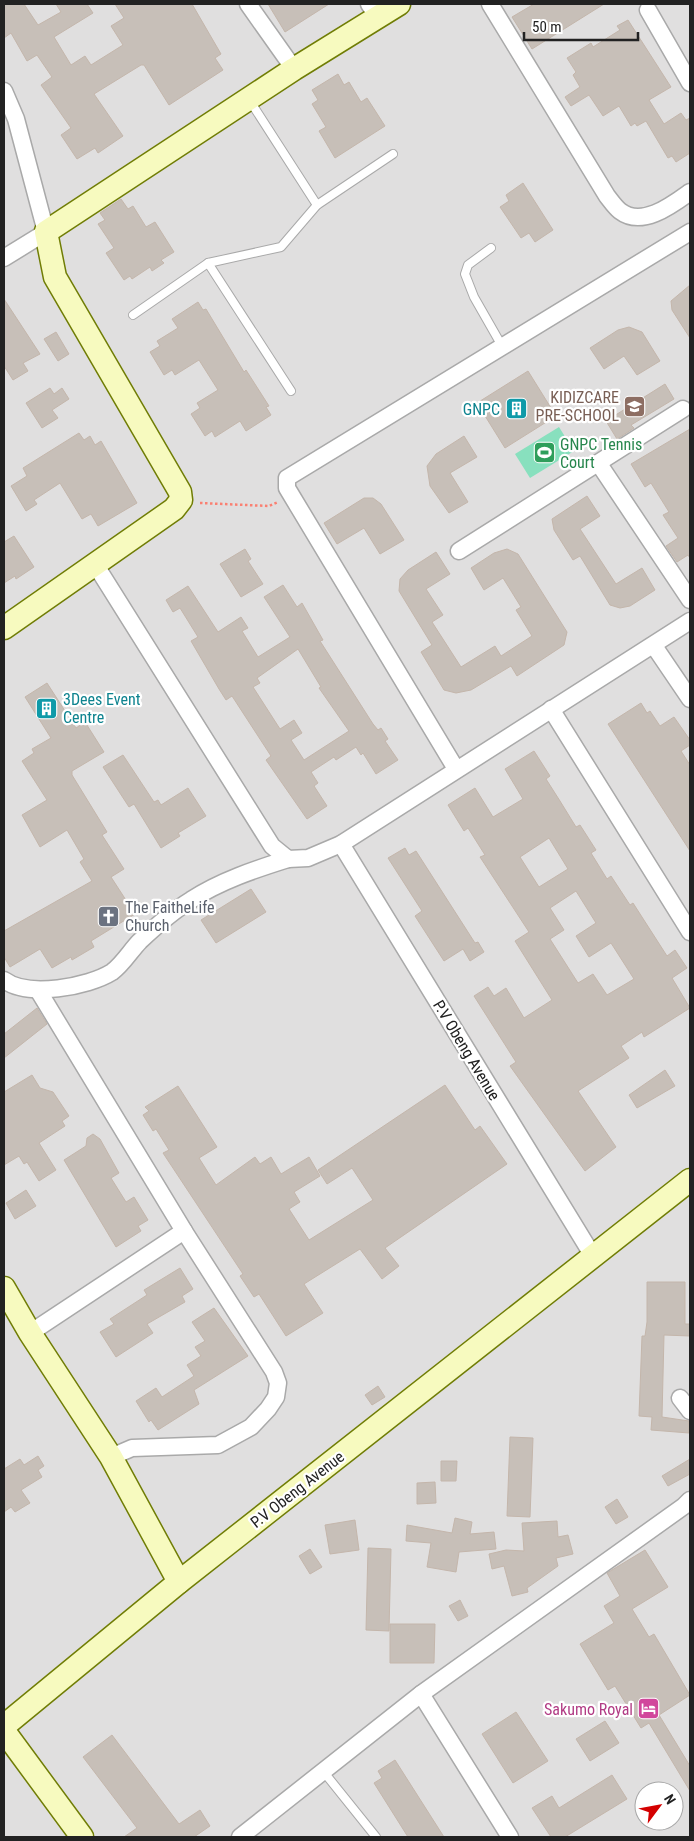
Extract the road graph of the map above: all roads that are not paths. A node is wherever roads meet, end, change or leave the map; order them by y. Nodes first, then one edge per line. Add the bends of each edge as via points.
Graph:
1 (248, 4) edge
2 (400, 4) edge
3 (490, 4) edge
4 (374, 10) edge
5 (648, 10) dead end
6 (294, 69) junction
7 (690, 83) edge
8 (4, 91) edge
9 (249, 99) junction
10 (393, 154) dead end
11 (690, 192) edge
12 (317, 205) junction
13 (46, 232) junction
14 (690, 232) edge
15 (492, 248) dead end
16 (4, 258) edge
17 (208, 263) junction
18 (133, 315) dead end
19 (502, 346) junction
20 (291, 391) dead end
21 (683, 409) dead end
22 (599, 464) junction
23 (459, 551) dead end
24 (95, 564) junction
25 (690, 600) edge
26 (690, 622) edge
27 (4, 628) edge
28 (654, 646) junction
29 (690, 699) edge
30 (551, 709) junction
31 (456, 769) junction
32 (341, 844) junction
33 (288, 859) junction
34 (690, 932) edge
35 (4, 980) edge
36 (38, 990) junction
37 (690, 1180) edge
38 (184, 1231) junction
39 (593, 1256) junction
40 (4, 1288) edge
41 (30, 1333) junction
42 (111, 1457) junction
43 (688, 1508) edge
44 (179, 1582) junction
45 (421, 1694) junction
46 (4, 1726) edge
47 (4, 1731) edge
48 (324, 1771) junction
49 (82, 1837) edge
50 (240, 1837) edge
51 (376, 1837) edge
52 (510, 1837) edge

1 - 6 street
2 - 4 street
3 - 11 street via 606,196 620,211 644,217 664,210
4 - 6 street
5 - 7 street
6 - 9 street
8 - 13 street via 16,120
9 - 12 lane
9 - 13 street
10 - 12 lane
12 - 17 lane via 281,246
13 - 16 street
13 - 24 street via 55,277 180,492 181,500 174,509
14 - 19 street
15 - 19 lane via 468,265 465,274 474,297
17 - 18 lane
17 - 20 lane
19 - 31 street via 287,478 287,488
21 - 22 street
22 - 23 street
22 - 25 street
24 - 27 street
24 - 33 street via 272,846
26 - 28 street
28 - 29 street
28 - 30 street
30 - 31 street
30 - 34 street
31 - 32 street
32 - 33 street via 308,858
32 - 39 street, P.V Obeng Avenue
33 - 36 street via 252,871 191,900 140,941 113,971 80,985
35 - 36 street via 11,985
36 - 38 street
37 - 39 street, P.V Obeng Avenue
38 - 41 street
38 - 42 street via 274,1372 278,1383 276,1397 251,1427 218,1445 132,1448
39 - 44 street, P.V Obeng Avenue
40 - 41 street
41 - 42 street
42 - 44 street
43 - 45 street
44 - 46 street, P.V Obeng Avenue
45 - 48 street
45 - 52 street
47 - 49 street
48 - 50 street
48 - 51 lane

